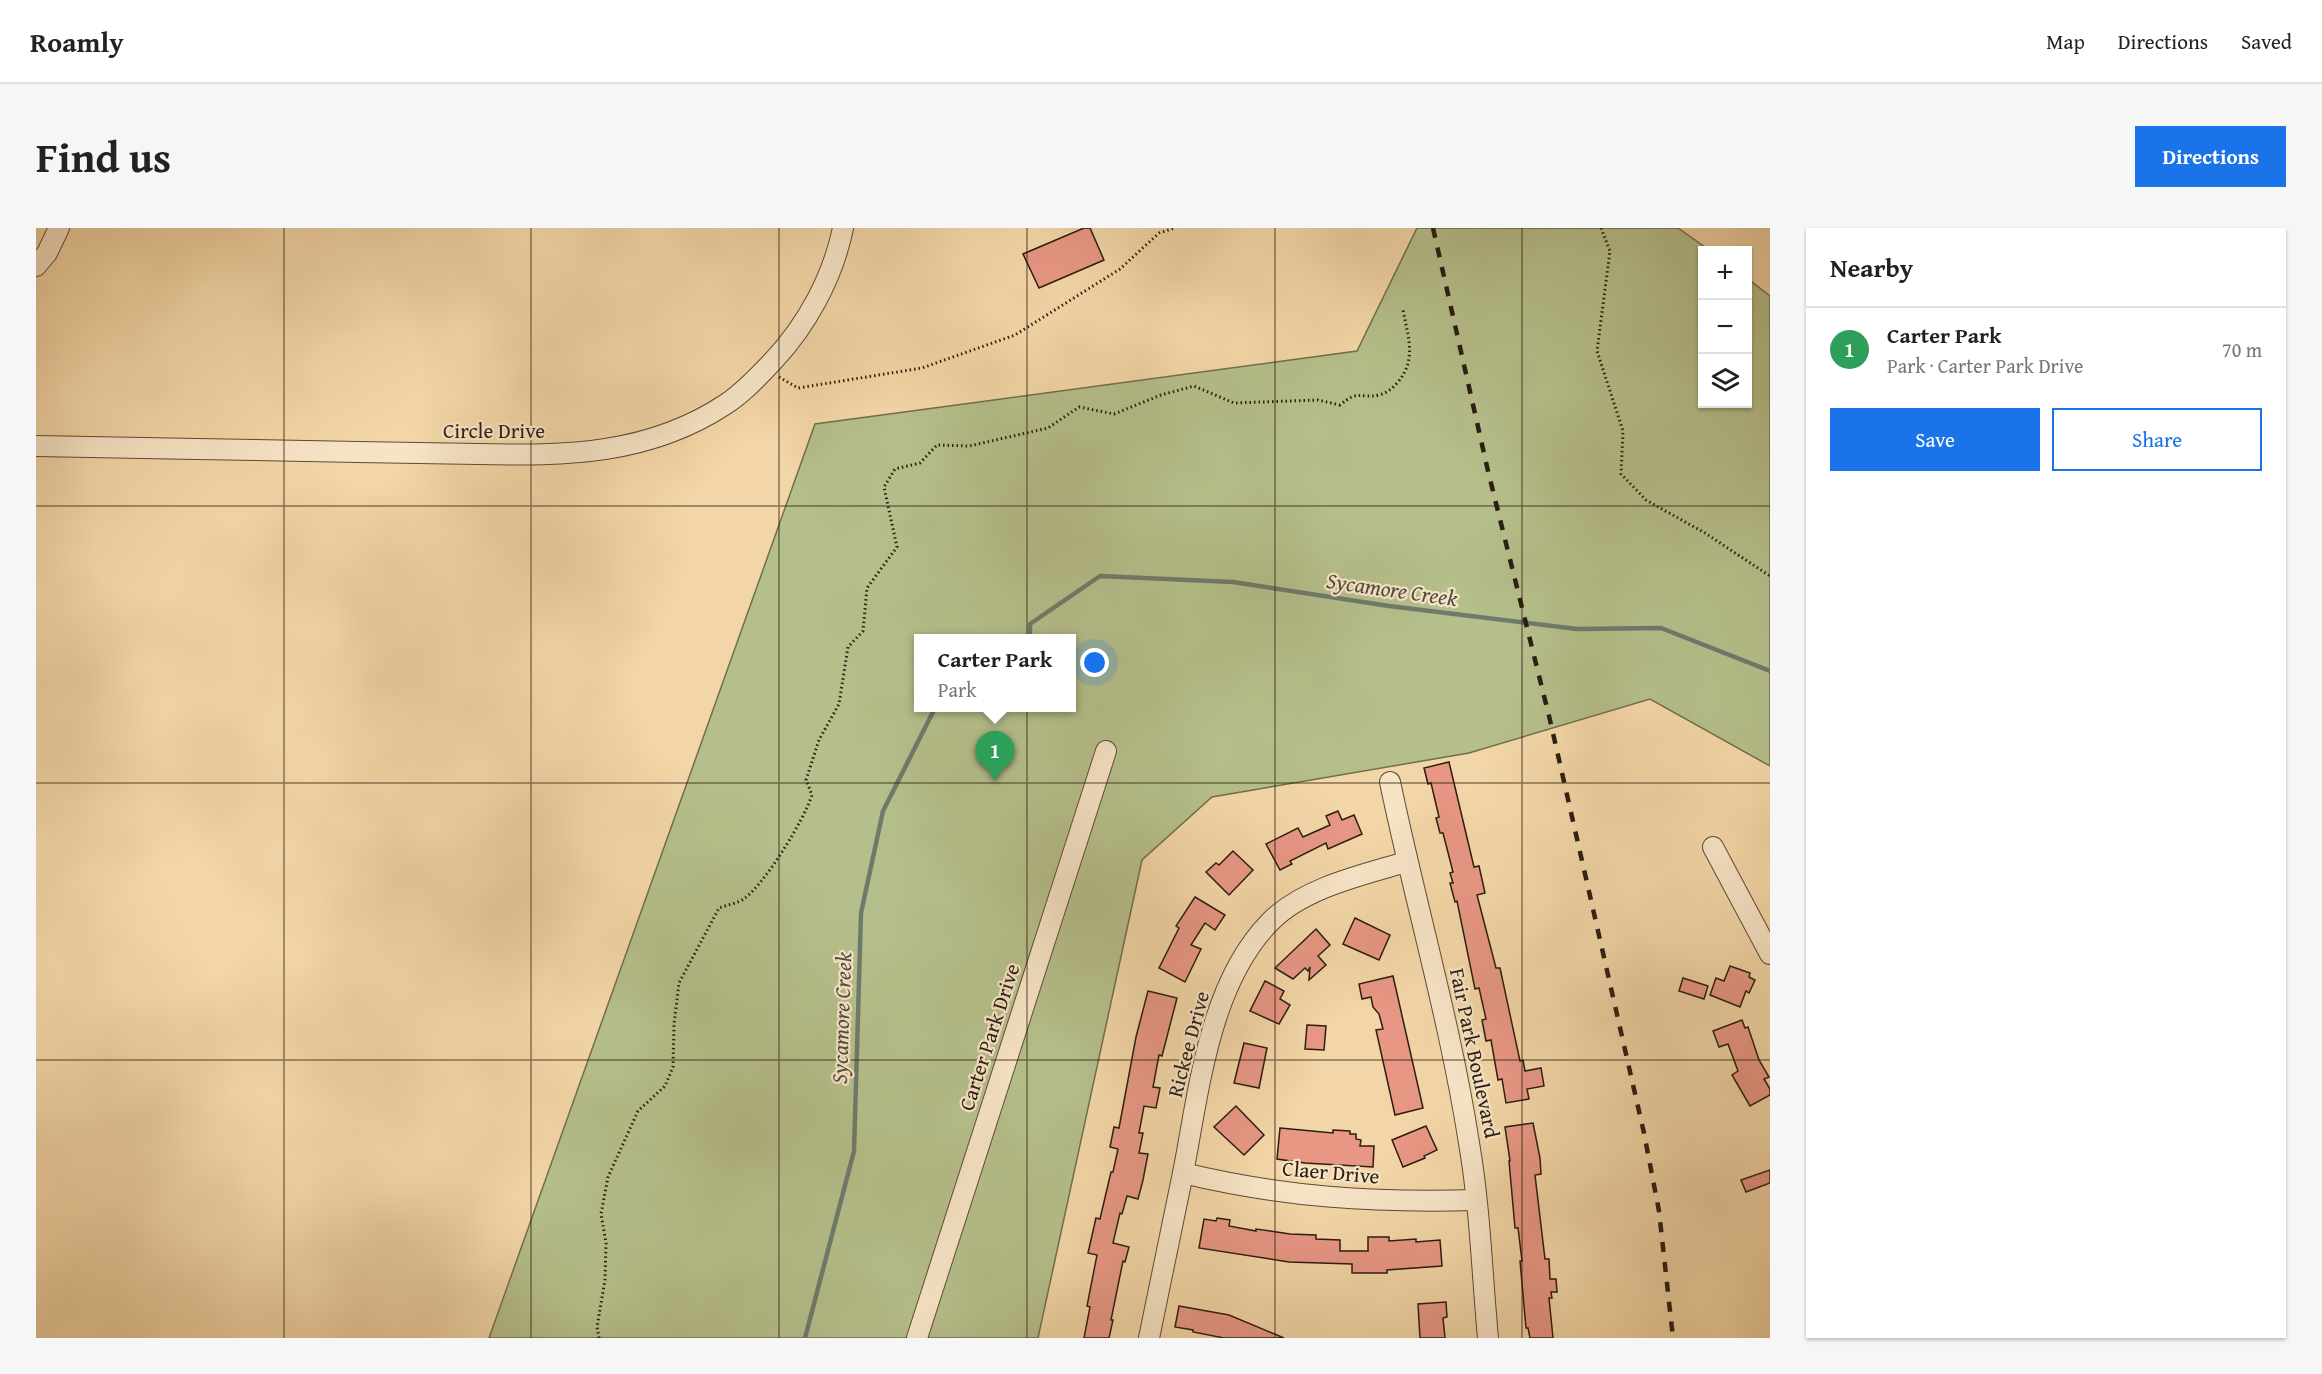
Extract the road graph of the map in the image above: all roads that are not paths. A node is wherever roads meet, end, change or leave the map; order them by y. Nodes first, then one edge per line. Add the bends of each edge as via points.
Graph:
1 (59, 228) edge
2 (843, 228) edge
3 (36, 266) edge
4 (36, 446) edge
5 (1106, 751) dead end
6 (1390, 782) dead end
7 (1713, 847) dead end
8 (1406, 862) junction
9 (1770, 954) edge
10 (1183, 1173) junction
11 (1476, 1200) junction
12 (917, 1338) edge
13 (1149, 1338) edge
14 (1488, 1338) edge

1 - 3 street
2 - 4 street, Circle Drive via 827,278 784,349 728,403 662,436 615,448 531,455
5 - 12 street, Carter Park Drive
6 - 8 street, Fair Park Boulevard
7 - 9 street
8 - 10 street, Rickee Drive via 1345,880 1292,905 1251,944 1233,975 1215,1024
8 - 11 street, Fair Park Boulevard via 1446,1020 1470,1145
10 - 11 street, Claer Drive via 1233,1185 1323,1197 1400,1202
10 - 13 street, Rickee Drive
11 - 14 street, Fair Park Boulevard

